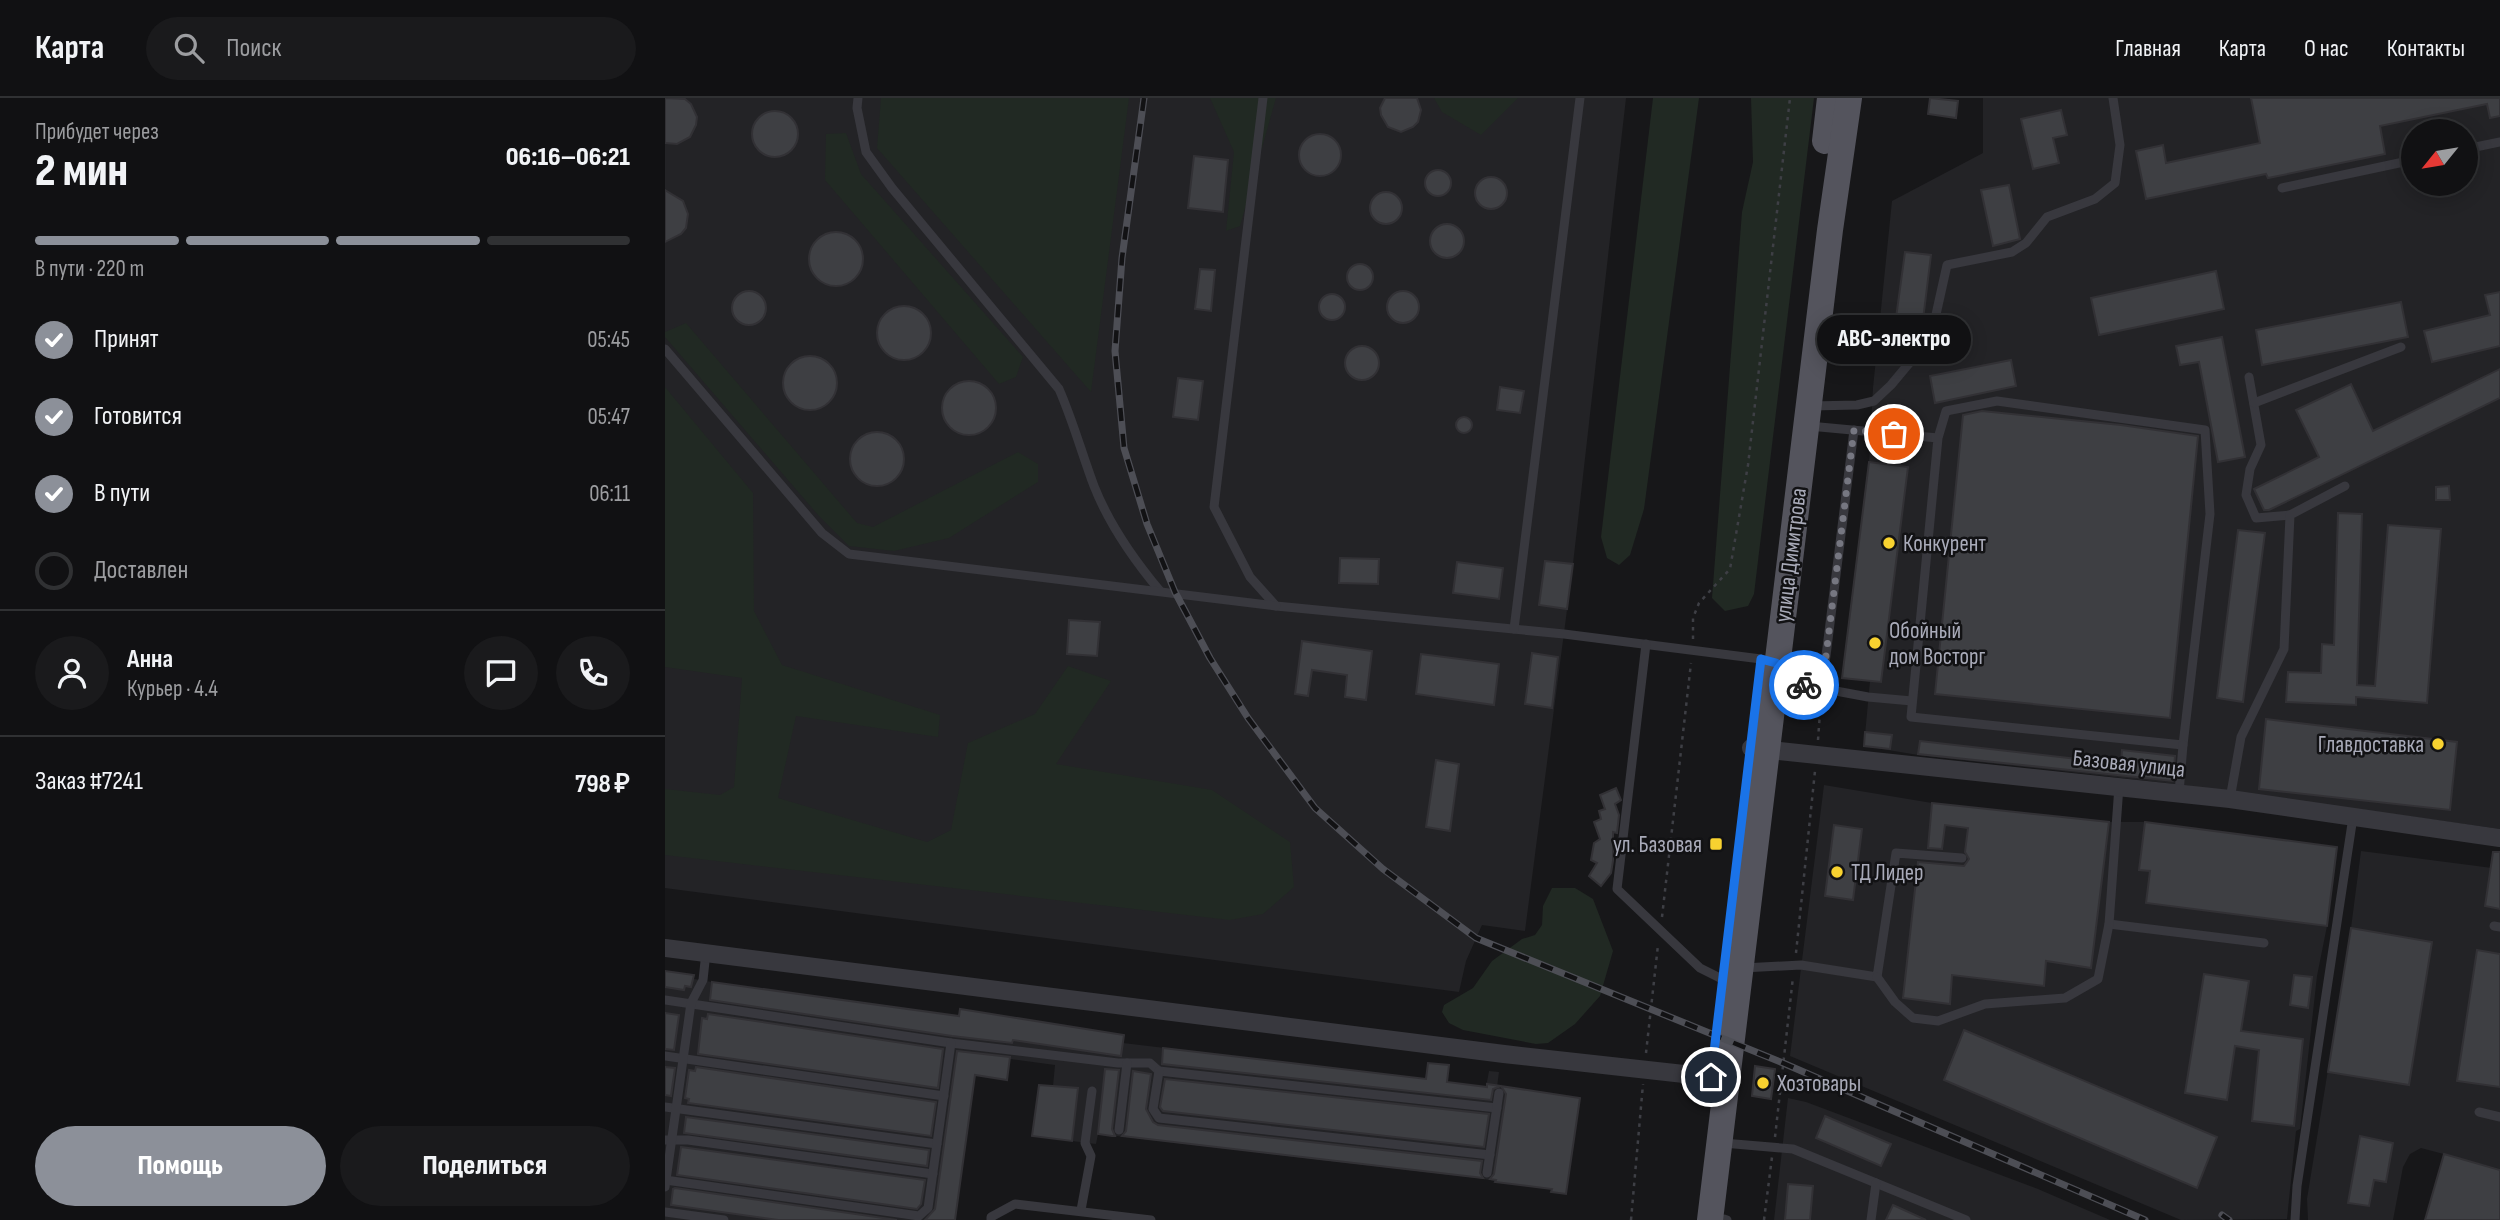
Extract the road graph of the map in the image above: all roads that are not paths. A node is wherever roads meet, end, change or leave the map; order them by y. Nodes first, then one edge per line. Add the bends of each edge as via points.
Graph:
1 (858, 98) edge
2 (1263, 98) edge
3 (1580, 98) edge
4 (1830, 98) edge
5 (1849, 98) edge
6 (2113, 98) edge
7 (2500, 142) edge
8 (2478, 147) edge
9 (2401, 163) edge
10 (2282, 188) dead end
11 (2400, 347) dead end
12 (665, 349) edge
13 (2249, 377) dead end
14 (2253, 403) junction
15 (1808, 416) junction
16 (1854, 430) junction
17 (1938, 438) junction
18 (2345, 486) dead end
19 (2290, 515) junction
20 (1160, 591) junction
21 (1276, 606) junction
22 (1514, 629) junction
23 (1646, 644) junction
24 (1769, 661) junction
25 (1822, 688) junction
26 (1912, 701) junction
27 (2183, 745) junction
28 (1759, 748) junction
29 (2119, 786) junction
30 (2179, 793) junction
31 (2230, 799) junction
32 (2353, 817) junction
33 (2500, 838) edge
34 (1962, 858) dead end
35 (2109, 924) junction
36 (2264, 943) dead end
37 (665, 948) edge
38 (706, 953) junction
39 (1733, 974) junction
40 (1877, 977) junction
41 (665, 1000) edge
42 (691, 1003) junction
43 (951, 1043) junction
44 (665, 1056) edge
45 (684, 1059) junction
46 (1127, 1063) junction
47 (1159, 1071) junction
48 (1711, 1077) junction
49 (1092, 1091) dead end
50 (1499, 1093) dead end
51 (944, 1096) junction
52 (665, 1107) edge
53 (1497, 1108) junction
54 (677, 1109) junction
55 (2479, 1112) dead end
56 (2500, 1117) edge
57 (1119, 1130) dead end
58 (669, 1141) edge
59 (1720, 1143) junction
60 (937, 1144) junction
61 (1490, 1155) junction
62 (1487, 1173) dead end
63 (933, 1174) junction
64 (665, 1182) edge
65 (1876, 1183) junction
66 (1081, 1210) junction
67 (665, 1212) edge
68 (724, 1220) edge
69 (991, 1220) edge
70 (1151, 1220) edge
71 (1693, 1220) edge
72 (1721, 1220) edge
73 (1871, 1220) edge
74 (1966, 1220) edge
75 (2295, 1220) edge

1 - 20 lane via 866,152 1059,389 1095,489 1132,558
2 - 21 lane via 1214,507 1250,577
3 - 22 lane
4 - 24 main road, улица Димитрова
5 - 15 main road, улица Димитрова
6 - 15 lane via 2120,145 2115,183 2095,199 2047,218 2012,252 1947,265 1931,337 1891,385 1874,401
7 - 8 lane
9 - 10 lane
11 - 14 lane
12 - 20 lane via 822,533 849,554
13 - 14 lane
14 - 19 lane via 2261,445 2250,469 2246,495 2256,518
15 - 16 lane
15 - 24 main road, улица Димитрова
16 - 17 lane
16 - 25 lane
17 - 26 lane
17 - 27 lane via 1946,411 1997,401 2205,430 2210,514
18 - 19 lane
19 - 31 lane via 2284,649 2241,737
20 - 21 lane
21 - 22 lane
22 - 23 lane
23 - 24 lane
23 - 39 lane via 1617,890 1700,968
24 - 25 lane via 1793,683
24 - 28 main road, улица Димитрова
25 - 26 lane
26 - 27 lane via 1912,717
27 - 30 lane
28 - 29 street, Базовая улица
28 - 39 main road, улица Димитрова
29 - 30 street, Базовая улица
29 - 35 lane
30 - 31 street, Базовая улица
31 - 32 street, Базовая улица
32 - 33 street, Базовая улица
32 - 75 lane
34 - 40 lane via 1896,853
35 - 36 lane
35 - 40 lane via 2098,979 2065,998 1985,1004 1938,1021 1913,1018
37 - 38 street
38 - 42 lane via 702,980
38 - 48 street
39 - 40 lane via 1801,965
39 - 48 main road, улица Димитрова
39 - 59 main road, улица Димитрова
41 - 42 lane
42 - 43 lane
42 - 45 lane
43 - 46 lane
43 - 51 lane
44 - 45 lane
45 - 51 lane
45 - 54 lane
46 - 47 lane via 1150,1063
46 - 57 lane
47 - 53 lane
47 - 61 lane via 1153,1109 1159,1118
48 - 71 main road, улица Димитрова
49 - 66 lane via 1085,1143 1091,1156
50 - 53 lane
51 - 60 lane
52 - 54 lane
53 - 61 lane
54 - 58 lane
54 - 60 lane
55 - 56 lane
58 - 63 lane via 688,1139
58 - 64 lane
59 - 65 lane via 1793,1149
59 - 72 main road, улица Димитрова
60 - 63 lane
61 - 62 lane
63 - 64 lane via 928,1208 919,1216
65 - 73 lane
65 - 74 lane
66 - 69 lane via 1015,1204
66 - 70 lane
67 - 68 lane

